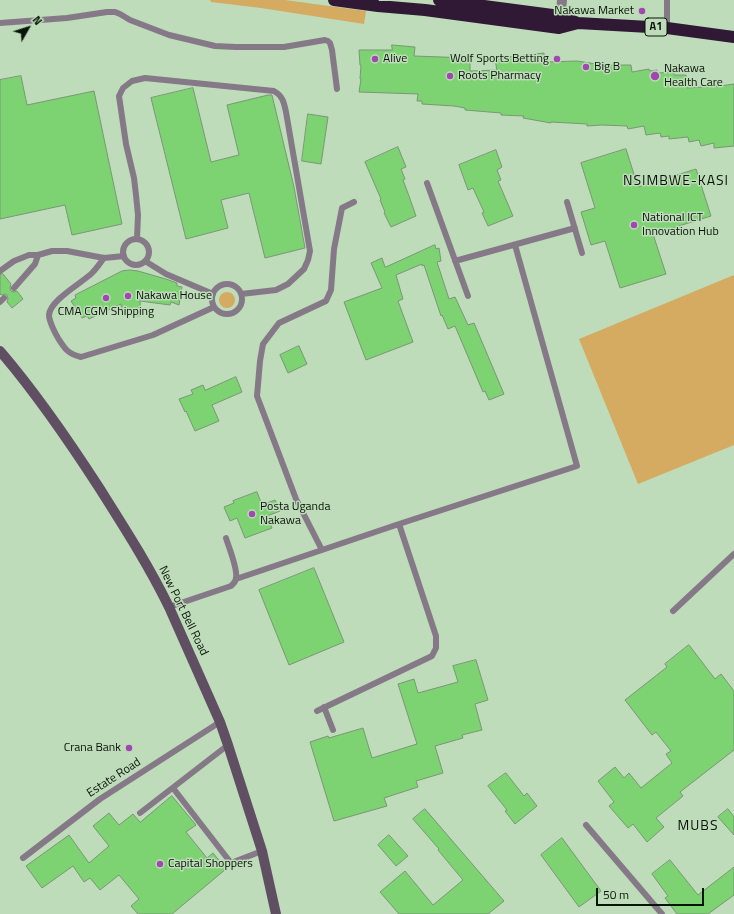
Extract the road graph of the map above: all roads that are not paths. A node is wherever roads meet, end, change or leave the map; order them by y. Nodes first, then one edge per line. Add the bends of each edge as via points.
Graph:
1 (334, 0) edge
2 (439, 0) edge
3 (562, 0) edge
4 (667, 0) edge
5 (560, 22) junction
6 (0, 23) edge
7 (668, 28) junction
8 (734, 37) edge
9 (337, 89) dead end
10 (427, 183) dead end
11 (354, 202) dead end
12 (567, 202) dead end
13 (575, 228) junction
14 (137, 239) junction
15 (515, 244) junction
16 (582, 253) dead end
17 (38, 255) junction
18 (124, 256) junction
19 (104, 258) junction
20 (145, 261) junction
21 (455, 261) junction
22 (0, 271) edge
23 (14, 288) dead end
24 (213, 294) junction
25 (241, 294) junction
26 (468, 296) dead end
27 (214, 307) junction
28 (0, 351) edge
29 (400, 524) junction
30 (226, 538) dead end
31 (322, 550) junction
32 (734, 554) edge
33 (236, 579) junction
34 (169, 607) junction
35 (673, 611) dead end
36 (324, 707) junction
37 (317, 710) dead end
38 (220, 722) junction
39 (333, 730) dead end
40 (228, 745) junction
41 (173, 788) junction
42 (140, 813) dead end
43 (586, 825) dead end
44 (262, 852) junction
45 (23, 858) dead end
46 (276, 914) edge
47 (662, 914) edge

1 - 5 highway, A1
2 - 5 highway, A1
3 - 5 street
4 - 7 lane
5 - 7 highway, A1
6 - 9 lane via 115,12 169,35 215,46 284,47 325,40 330,43 332,50
7 - 8 highway, A1
10 - 21 lane
11 - 31 lane via 342,208 334,249 331,290 326,301 279,323 264,344 257,389 257,396 296,499
12 - 13 lane
13 - 15 lane
13 - 16 lane
14 - 18 lane via 132,239 124,246
14 - 20 lane via 146,243 148,248 148,257
14 - 25 lane via 138,214 134,178 119,96 123,88 132,81 145,78 274,91 282,99 286,112 310,252 304,269 288,284 276,290
15 - 21 lane
15 - 29 lane via 577,466
17 - 19 lane via 60,251
17 - 22 lane via 29,255 14,261
17 - 23 lane via 35,264
18 - 19 lane
18 - 20 lane via 130,264 141,264
19 - 27 lane via 92,273 57,301 49,316 63,346 73,355 81,357 153,335
20 - 24 lane via 166,274
21 - 26 lane
24 - 25 lane via 216,288 228,284 238,289
24 - 27 lane
25 - 27 lane via 241,305 234,313 223,314
28 - 34 main road, New Port Bell Road via 77,454 126,530
29 - 31 lane
29 - 36 lane via 436,636 436,648 432,656
30 - 33 lane via 236,570
31 - 33 lane
32 - 35 lane
33 - 34 lane via 231,586
34 - 38 main road, New Port Bell Road
36 - 37 lane
36 - 39 lane
38 - 40 main road, New Port Bell Road
38 - 45 lane, Estate Road via 100,799
40 - 41 lane
40 - 44 main road, New Port Bell Road
41 - 42 lane
41 - 44 lane via 231,863
43 - 47 lane
44 - 46 main road, New Port Bell Road

